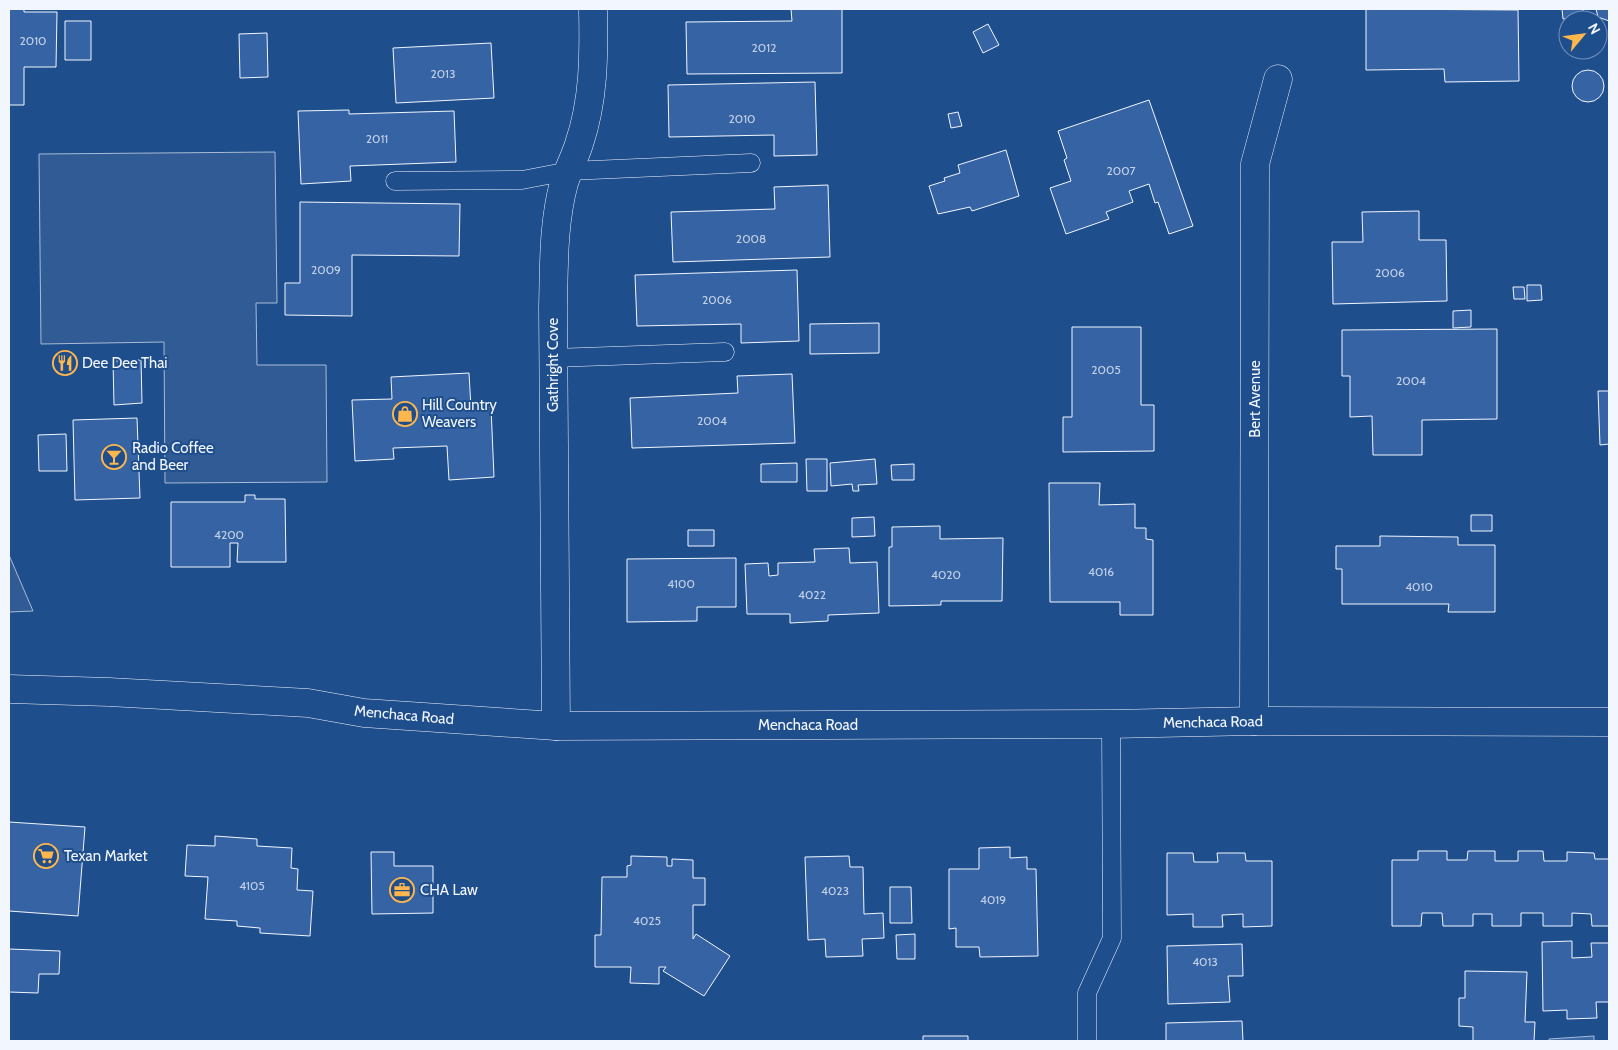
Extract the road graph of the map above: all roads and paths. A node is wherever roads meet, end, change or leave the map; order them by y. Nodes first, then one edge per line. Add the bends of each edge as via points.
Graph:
1 (593, 9) edge
2 (1278, 80) dead end
3 (751, 163) dead end
4 (569, 170) junction
5 (395, 181) dead end
6 (725, 352) dead end
7 (553, 358) junction
8 (9, 689) edge
9 (1254, 721) junction
10 (1609, 722) edge
11 (1111, 724) junction
12 (556, 726) junction
13 (1087, 1041) edge

1 - 4 main road, Gathright Cove via 590,102
2 - 9 main road, Bert Avenue via 1255,164
3 - 4 lane
4 - 5 lane via 522,180
4 - 7 main road, Gathright Cove via 557,221
6 - 7 lane
7 - 12 main road, Gathright Cove
8 - 12 main road, Menchaca Road via 308,703 364,713
9 - 10 main road, Menchaca Road
9 - 11 main road, Menchaca Road
11 - 12 main road, Menchaca Road
11 - 13 lane via 1112,938 1087,993

